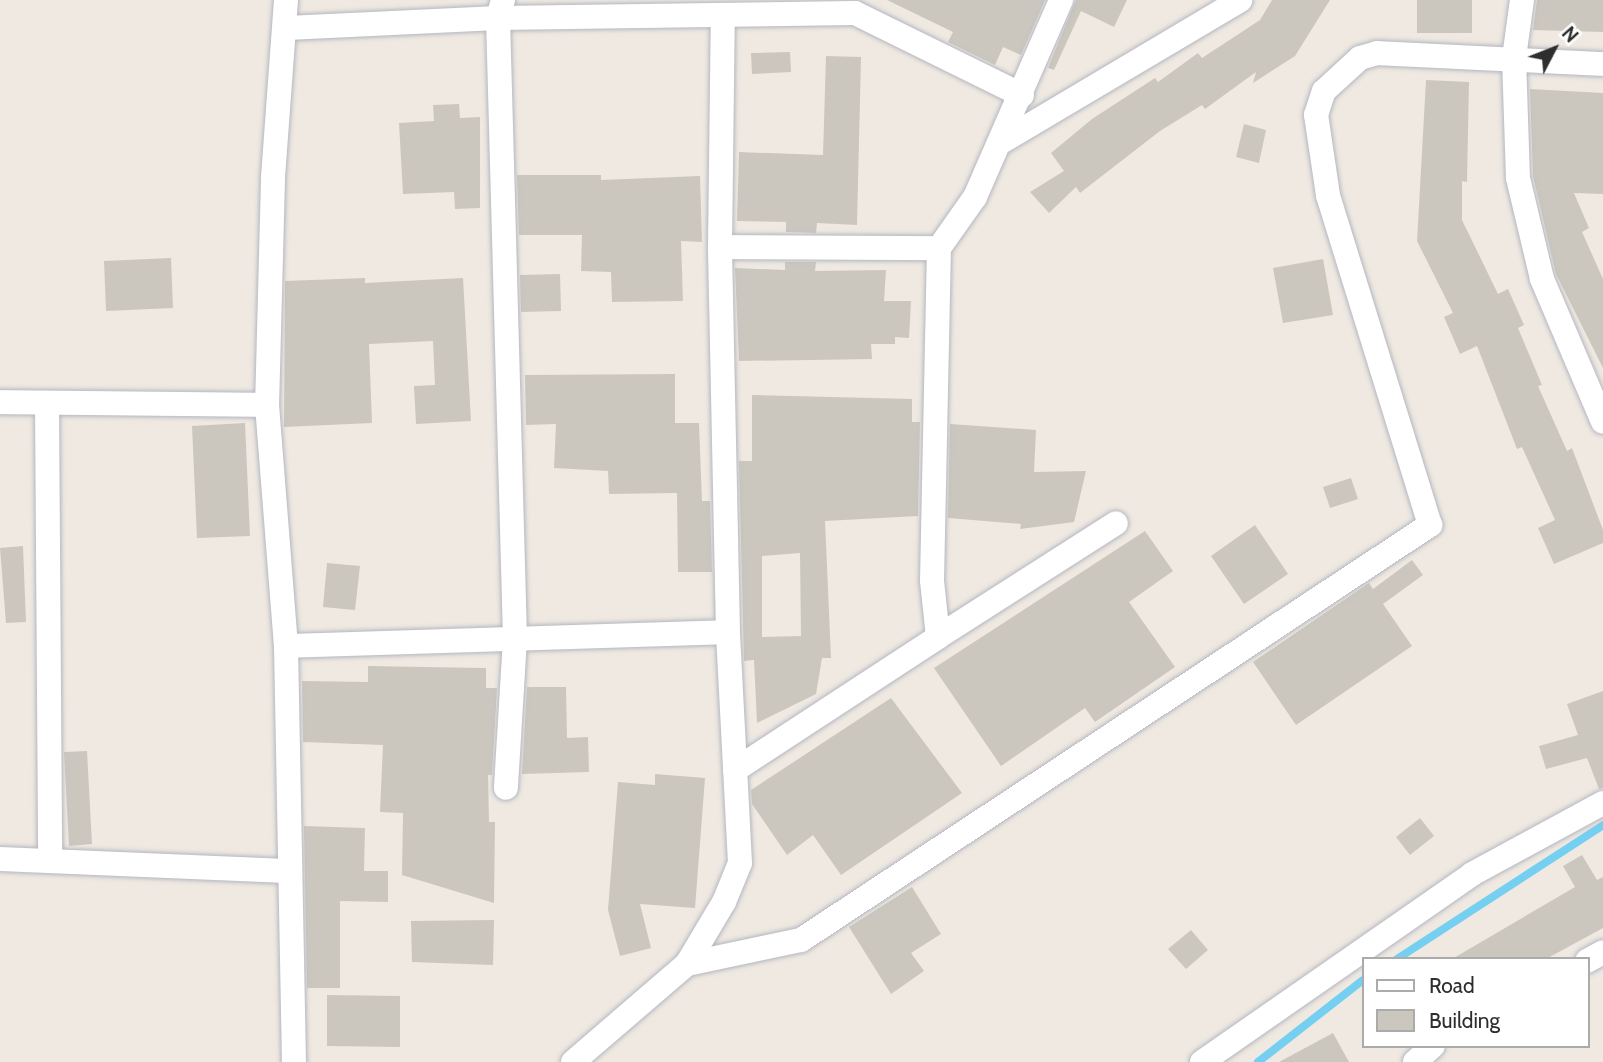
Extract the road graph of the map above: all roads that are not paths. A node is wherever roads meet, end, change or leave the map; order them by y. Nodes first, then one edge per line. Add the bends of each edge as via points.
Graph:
1 (286, 0) edge
2 (1061, 0) edge
3 (1240, 0) edge
4 (1522, 0) edge
5 (858, 6) edge
6 (674, 8) edge
7 (501, 9) edge
8 (723, 15) junction
9 (287, 28) junction
10 (1514, 58) junction
11 (1603, 64) edge
12 (1022, 94) junction
13 (1003, 141) junction
14 (720, 247) junction
15 (939, 248) junction
16 (0, 402) edge
17 (47, 404) junction
18 (267, 405) junction
19 (1603, 422) edge
20 (1116, 523) dead end
21 (728, 632) junction
22 (938, 636) junction
23 (515, 639) junction
24 (286, 646) junction
25 (735, 770) junction
26 (506, 788) dead end
27 (1603, 803) edge
28 (50, 858) junction
29 (0, 859) edge
30 (287, 871) junction
31 (687, 964) junction
32 (1431, 1048) edge
33 (293, 1062) edge
34 (573, 1062) edge
35 (1202, 1062) edge
36 (1415, 1062) edge

1 - 9 street
2 - 12 street
3 - 13 street
4 - 10 street
5 - 8 street
5 - 12 street
6 - 7 street
6 - 8 street
7 - 9 street
7 - 23 street
8 - 14 street
9 - 18 street via 272,179
10 - 11 street
10 - 19 street via 1518,178 1542,279
10 - 31 street via 1430,58 1377,52 1360,58 1336,78 1324,91 1316,115 1328,195 1430,525 801,940
12 - 13 street
13 - 15 street via 975,197
14 - 15 street
14 - 21 street
15 - 22 street via 932,581
16 - 17 street
17 - 18 street
17 - 28 street
18 - 24 street
20 - 22 street
21 - 23 street
21 - 25 street
22 - 25 street
23 - 24 street
23 - 26 street
24 - 30 street
25 - 31 street via 740,863 724,902
27 - 35 street via 1472,874
28 - 29 street
28 - 30 street
30 - 33 street
31 - 34 street
32 - 36 street

